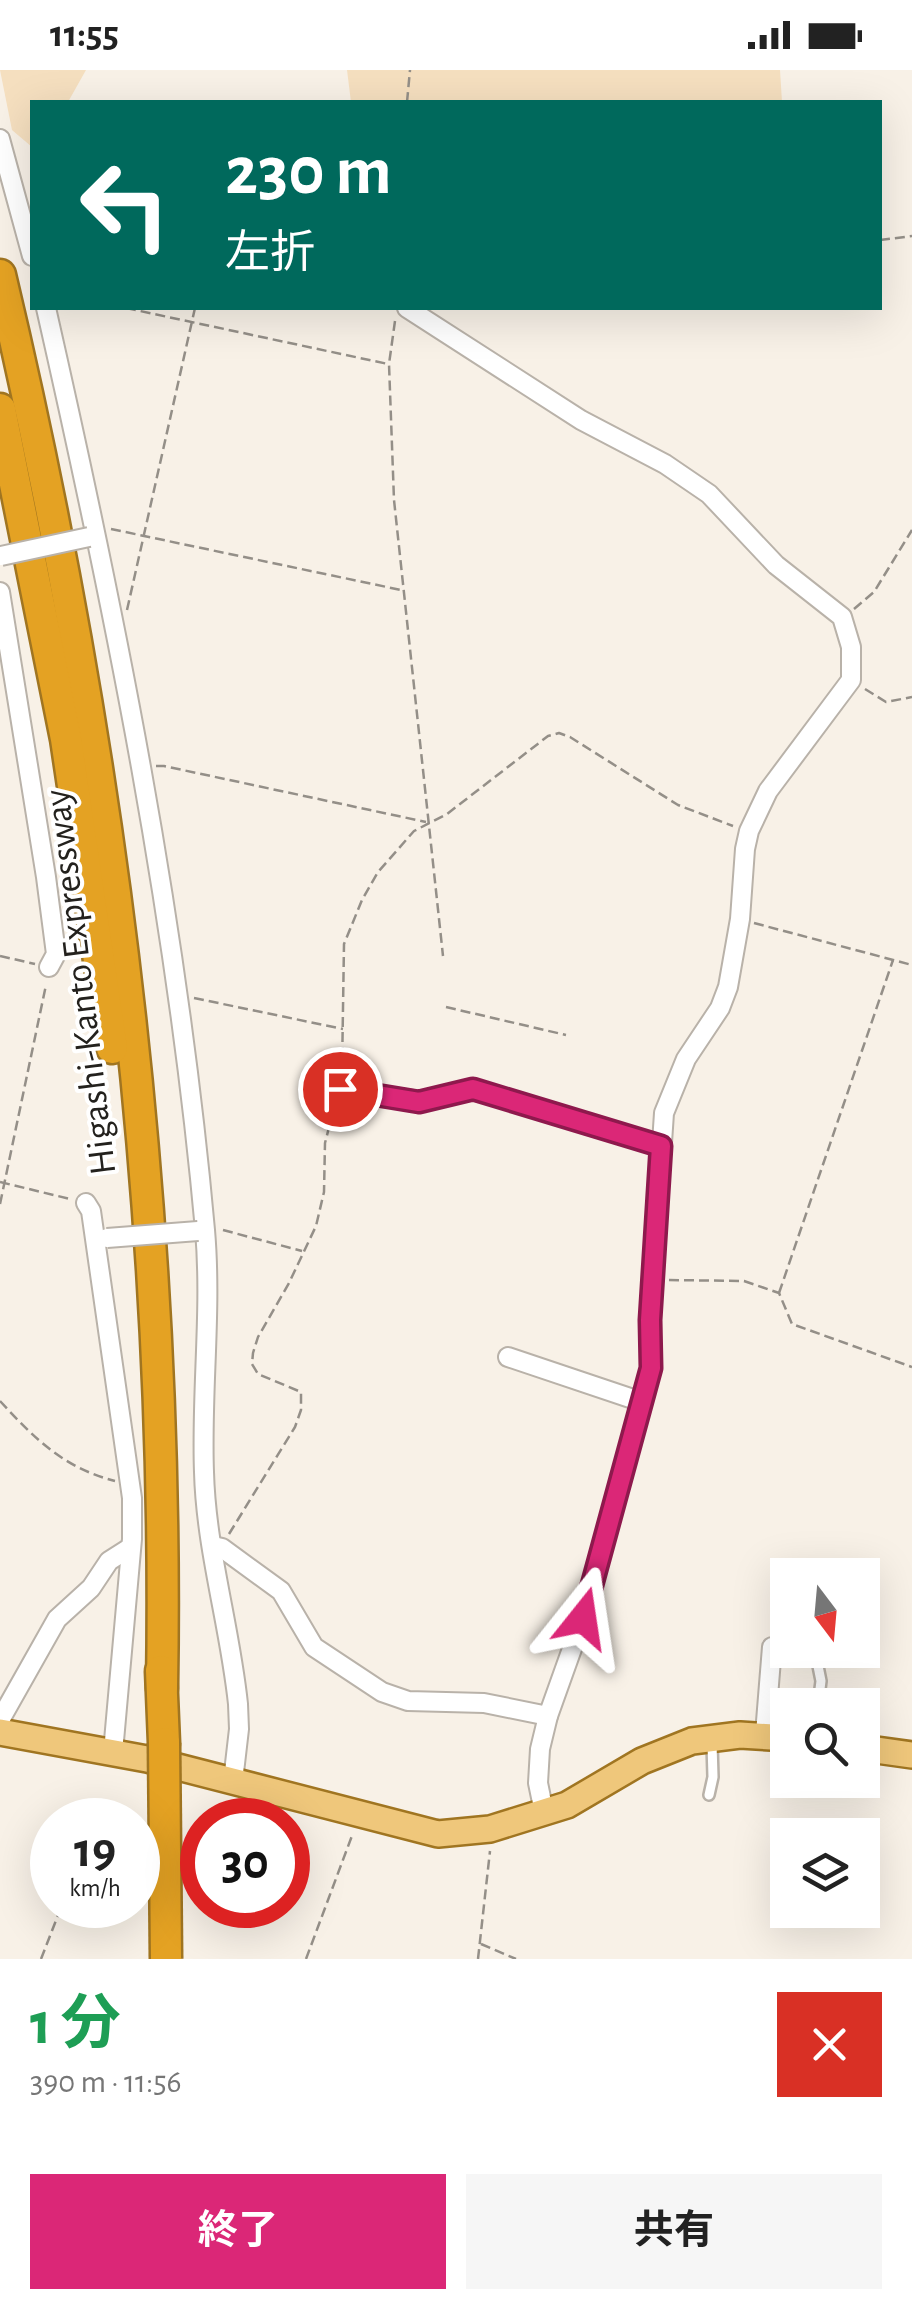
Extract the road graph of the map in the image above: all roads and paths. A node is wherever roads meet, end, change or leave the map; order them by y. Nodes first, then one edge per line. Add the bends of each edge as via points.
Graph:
1 (410, 70) edge
2 (407, 100) edge
3 (0, 139) edge
4 (912, 236) edge
5 (882, 240) edge
6 (30, 249) edge
7 (0, 275) edge
8 (46, 310) edge
9 (137, 310) edge
10 (194, 310) edge
11 (402, 310) edge
12 (192, 320) junction
13 (389, 364) junction
14 (0, 410) edge
15 (912, 530) edge
16 (93, 536) junction
17 (144, 538) junction
18 (1, 556) edge
19 (402, 590) junction
20 (0, 592) edge
21 (842, 618) junction
22 (115, 621) junction
23 (852, 680) junction
24 (912, 697) edge
25 (143, 768) junction
26 (428, 822) junction
27 (749, 830) junction
28 (740, 919) junction
29 (0, 956) edge
30 (444, 956) dead end
31 (894, 960) junction
32 (912, 965) edge
33 (50, 967) junction
34 (177, 1000) junction
35 (446, 1007) dead end
36 (344, 1030) junction
37 (566, 1035) dead end
38 (340, 1089) junction
39 (661, 1146) junction
40 (2, 1182) edge
41 (86, 1203) joint
42 (0, 1204) edge
43 (201, 1230) junction
44 (100, 1239) junction
45 (303, 1251) junction
46 (652, 1280) junction
47 (778, 1293) junction
48 (508, 1357) dead end
49 (912, 1367) edge
50 (0, 1400) edge
51 (642, 1402) junction
52 (131, 1482) junction
53 (131, 1547) junction
54 (217, 1547) junction
55 (162, 1688) junction
56 (548, 1716) junction
57 (0, 1720) edge
58 (0, 1732) edge
59 (770, 1736) edge
60 (712, 1738) junction
61 (880, 1751) edge
62 (113, 1752) junction
63 (912, 1755) edge
64 (232, 1780) junction
65 (709, 1796) dead end
66 (544, 1812) junction
67 (360, 1813) junction
68 (490, 1829) junction
69 (53, 1928) edge
70 (480, 1943) junction
71 (42, 1959) edge
72 (166, 1959) edge
73 (306, 1959) edge
74 (478, 1959) edge
75 (516, 1959) edge

1 - 2 path
3 - 6 street
4 - 5 path
7 - 55 highway, Higashi-Kanto Expressway via 61,557 117,909 156,1332
8 - 16 street
9 - 12 path
10 - 12 path
11 - 13 path
11 - 21 street via 710,494 776,565
12 - 13 path
12 - 17 path
13 - 19 path
14 - 55 highway, Higashi-Kanto Expressway via 66,738 116,1081 143,1346
15 - 21 path via 874,592
16 - 17 path via 114,528
16 - 18 street, bridge
16 - 22 street
17 - 19 path
17 - 22 path via 129,608
19 - 26 path
20 - 33 street via 46,877 56,954
21 - 23 street
22 - 25 street
23 - 24 path via 886,702
23 - 27 street via 768,791
25 - 26 path via 164,766
25 - 34 street
26 - 27 path via 559,733 678,804
26 - 30 path
26 - 36 path via 396,848 350,926
27 - 28 street
28 - 31 path
28 - 39 street via 728,987 675,1084
29 - 33 path
31 - 32 path
31 - 47 path
33 - 40 path
34 - 36 path
34 - 43 street
35 - 37 path
36 - 38 path
38 - 39 street via 419,1102 473,1089
38 - 45 path via 326,1143 321,1208
39 - 46 street
40 - 41 path
40 - 42 path
41 - 44 street
43 - 44 street, bridge
43 - 45 path
43 - 54 street via 207,1273 204,1472
44 - 52 street
45 - 54 path via 258,1337 252,1364 258,1374 302,1392 301,1410
46 - 47 path via 744,1281
46 - 51 street via 651,1368
47 - 49 path via 792,1324
48 - 51 street
50 - 52 path via 57,1457 96,1476
51 - 56 street via 583,1618
52 - 53 street
53 - 57 street via 109,1561 57,1619
53 - 62 street
54 - 56 street via 281,1591 314,1647 382,1692 408,1701 484,1703
54 - 64 street via 238,1704
55 - 72 highway, Higashi-Kanto Expressway, bridge
56 - 66 street via 538,1783
58 - 62 main road
59 - 60 main road
60 - 65 lane
60 - 66 main road via 658,1752 588,1795
61 - 63 main road
62 - 64 main road
64 - 67 main road
66 - 68 main road
67 - 68 main road via 438,1834
67 - 73 path
68 - 70 path
69 - 71 path
70 - 74 path
70 - 75 path

